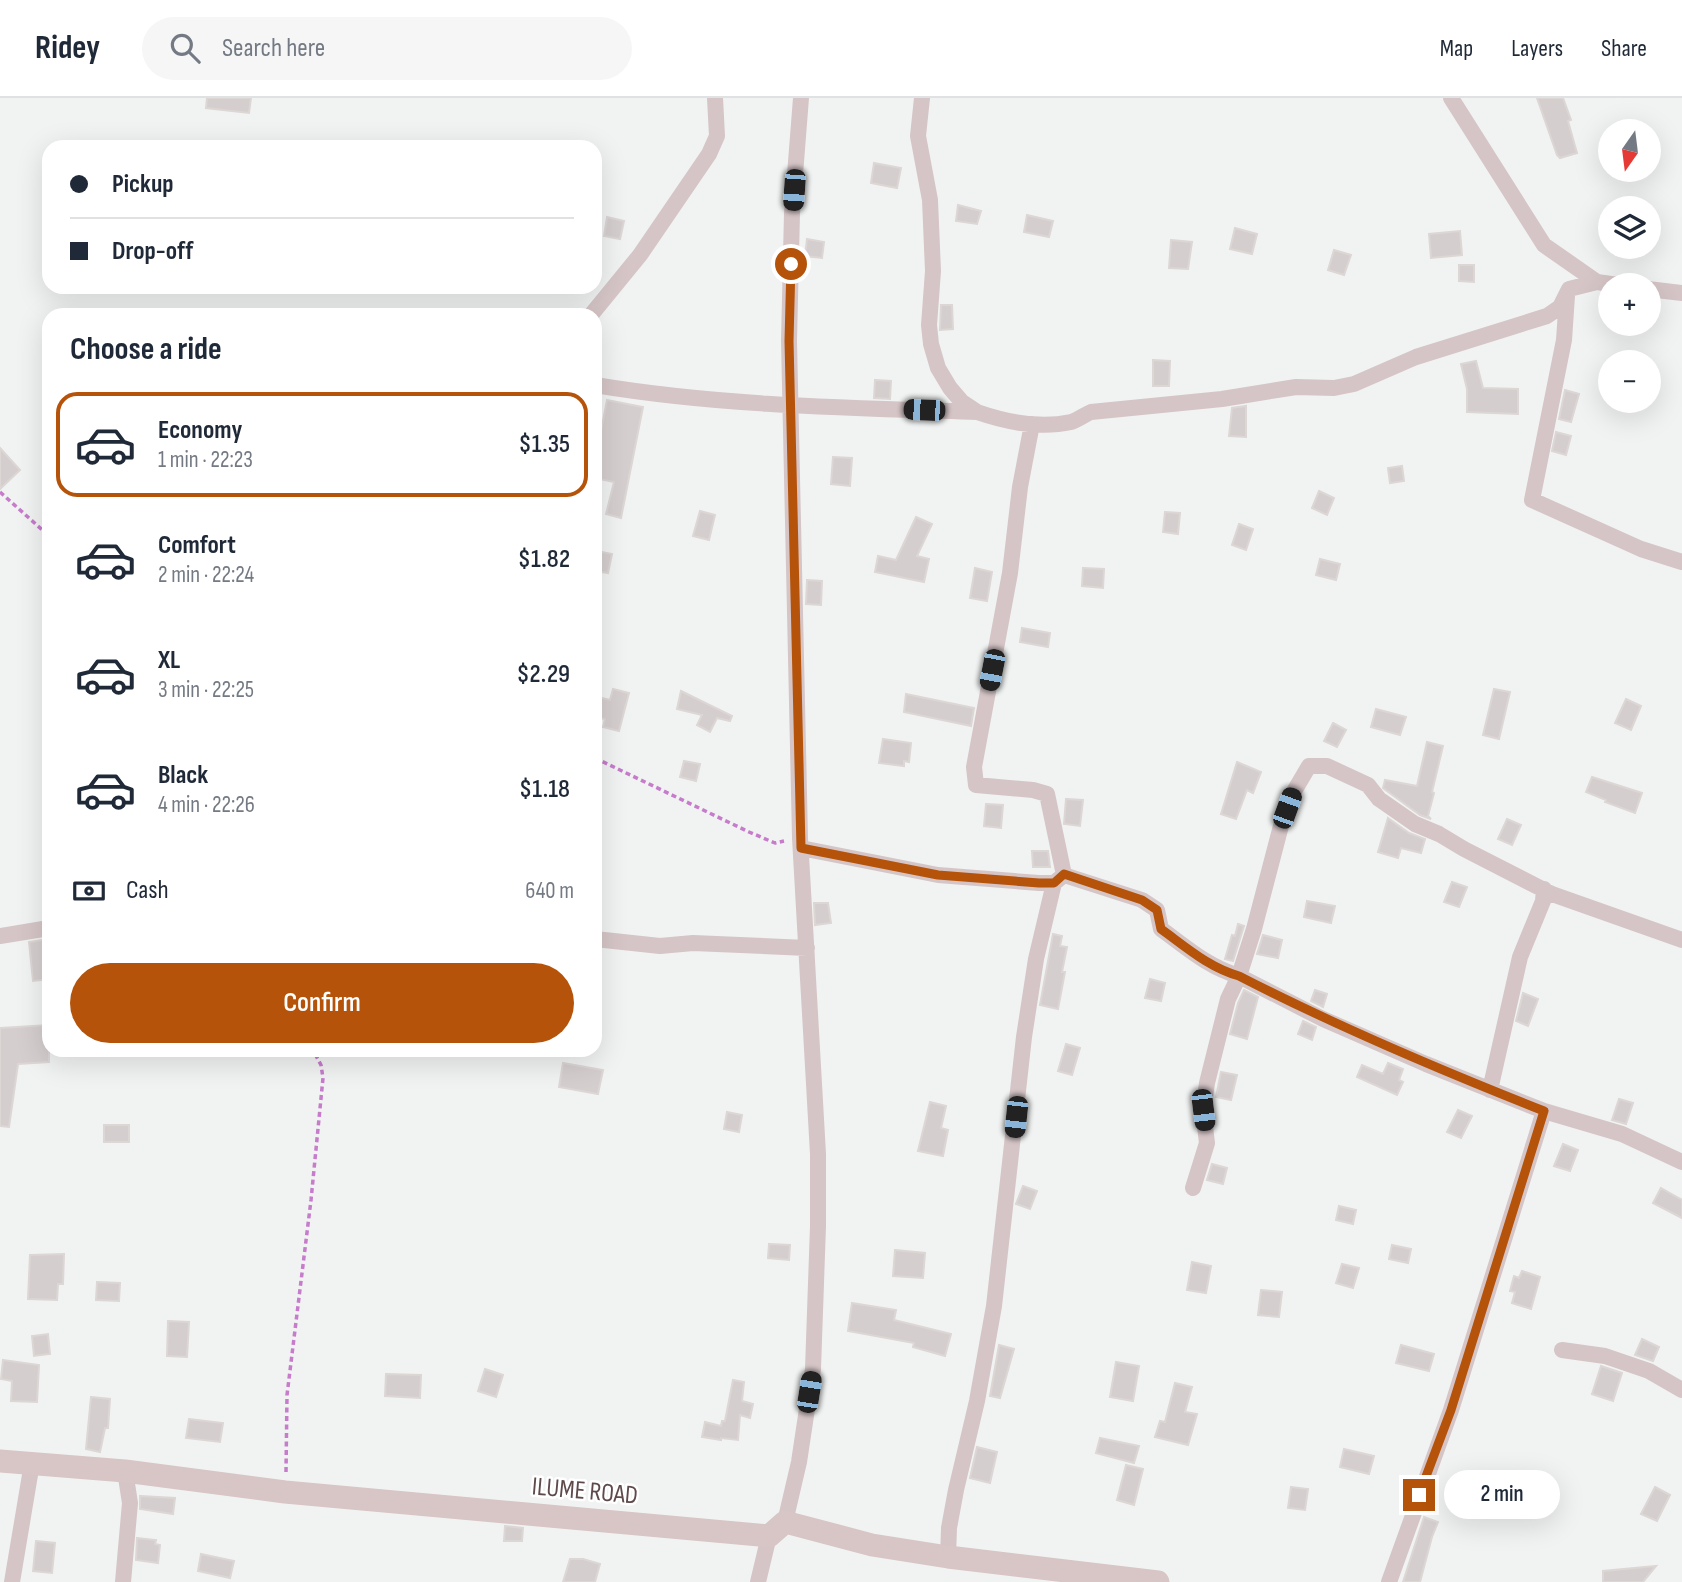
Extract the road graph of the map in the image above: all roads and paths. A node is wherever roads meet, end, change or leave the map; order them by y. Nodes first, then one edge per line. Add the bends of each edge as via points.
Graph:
1 (715, 98) edge
2 (801, 98) edge
3 (922, 98) edge
4 (1451, 98) edge
5 (1597, 282) joint
6 (1661, 291) edge
7 (1567, 293) junction
8 (1682, 293) edge
9 (597, 308) edge
10 (602, 386) edge
11 (790, 405) junction
12 (977, 412) junction
13 (1032, 424) junction
14 (0, 492) edge
15 (42, 530) edge
16 (1682, 562) edge
17 (602, 761) edge
18 (800, 843) junction
19 (1059, 879) junction
20 (1544, 890) junction
21 (42, 929) edge
22 (0, 936) edge
23 (602, 940) edge
24 (1682, 940) edge
25 (807, 948) junction
26 (1239, 976) junction
27 (317, 1057) edge
28 (1490, 1090) junction
29 (1544, 1111) junction
30 (1682, 1162) edge
31 (1193, 1188) dead end
32 (1562, 1350) dead end
33 (1682, 1390) edge
34 (0, 1461) edge
35 (32, 1463) junction
36 (125, 1471) junction
37 (285, 1492) junction
38 (777, 1529) junction
39 (948, 1557) junction
40 (12, 1582) edge
41 (122, 1582) edge
42 (758, 1582) edge
43 (1158, 1582) edge
44 (1389, 1582) edge

1 - 9 street via 717,136 709,153 640,255
2 - 11 street via 792,213
3 - 12 street via 918,136 930,200 931,344 950,388
4 - 5 street via 1544,245
5 - 7 street
6 - 8 street
7 - 13 street via 1560,307 1547,316 1416,357 1354,384 1091,412 1073,421
7 - 16 street via 1564,340 1532,500 1641,549
10 - 11 street
11 - 12 street
11 - 18 street
12 - 13 street
13 - 19 street via 974,766 976,785 1047,794
14 - 15 path
17 - 18 path via 775,843
18 - 19 street via 938,875
18 - 25 street
19 - 26 street via 1153,905 1161,929 1199,959
19 - 39 street via 1036,959 994,1306 949,1528
20 - 24 street
20 - 26 street via 1415,824 1379,799 1368,785 1327,766 1309,766 1282,822
20 - 28 street via 1520,957
21 - 22 street
23 - 25 street via 660,946
25 - 38 street via 818,1154 813,1369 799,1462
26 - 28 street via 1323,1019
26 - 31 street via 1228,999 1207,1083 1203,1110 1207,1143
27 - 37 path via 323,1078 287,1395
28 - 29 street
29 - 30 street via 1622,1135
29 - 44 street via 1451,1410
32 - 33 street via 1605,1356 1649,1371
34 - 35 street, ILUME ROAD
35 - 36 street, ILUME ROAD
35 - 40 street
36 - 37 street, ILUME ROAD
36 - 41 street via 130,1503
37 - 38 street, ILUME ROAD
38 - 39 street, ILUME ROAD
38 - 42 street
39 - 43 street, ILUME ROAD

